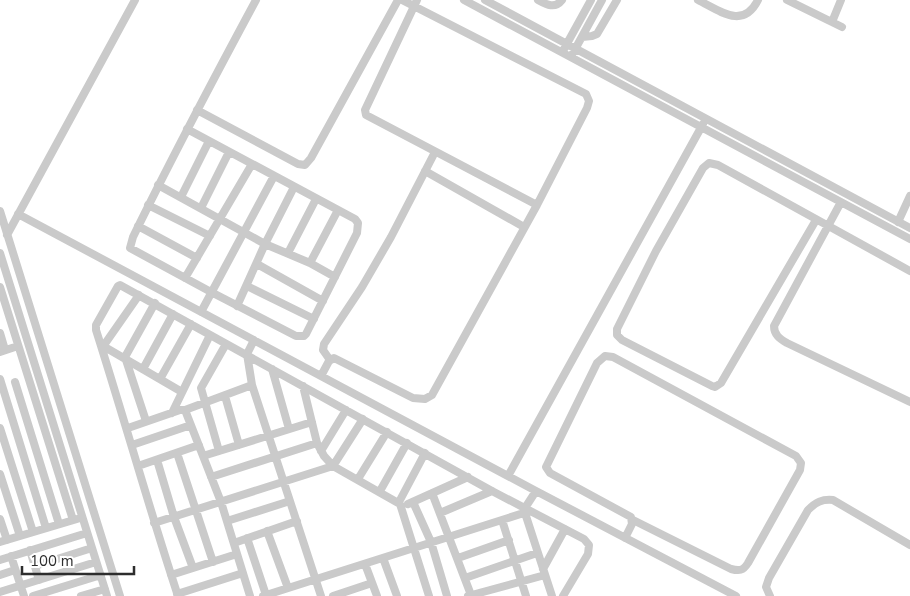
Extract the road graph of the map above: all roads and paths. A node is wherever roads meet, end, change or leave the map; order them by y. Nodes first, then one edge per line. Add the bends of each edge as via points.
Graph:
1 (134, 0) edge
2 (256, 0) edge
3 (398, 0) edge
4 (402, 0) edge
5 (464, 0) edge
6 (485, 0) edge
7 (538, 0) edge
8 (562, 0) edge
9 (591, 0) edge
10 (602, 0) edge
11 (616, 0) edge
12 (698, 0) edge
13 (758, 0) edge
14 (788, 0) edge
15 (841, 0) edge
16 (415, 3) edge
17 (800, 3) edge
18 (832, 22) junction
19 (842, 27) dead end
20 (582, 37) junction
21 (566, 45) junction
22 (575, 50) junction
23 (562, 53) junction
24 (571, 58) junction
25 (197, 110) junction
26 (705, 119) junction
27 (701, 127) junction
28 (187, 129) junction
29 (209, 141) junction
30 (229, 152) junction
31 (435, 152) junction
32 (252, 164) junction
33 (425, 171) junction
34 (274, 176) junction
35 (158, 185) junction
36 (294, 187) junction
37 (910, 196) edge
38 (181, 197) junction
39 (316, 199) junction
40 (841, 202) junction
41 (148, 205) junction
42 (537, 205) junction
43 (201, 208) junction
44 (338, 210) junction
45 (0, 211) edge
46 (18, 214) junction
47 (220, 219) junction
48 (816, 220) junction
49 (898, 222) junction
50 (138, 226) junction
51 (829, 226) junction
52 (524, 227) junction
53 (910, 228) edge
54 (244, 232) junction
55 (7, 235) junction
56 (210, 236) junction
57 (910, 239) edge
58 (265, 244) junction
59 (0, 253) edge
60 (288, 253) junction
61 (197, 258) junction
62 (310, 263) junction
63 (257, 264) junction
64 (910, 271) edge
65 (335, 277) junction
66 (185, 278) junction
67 (247, 286) junction
68 (0, 287) edge
69 (210, 292) junction
70 (139, 295) junction
71 (323, 301) junction
72 (154, 303) junction
73 (237, 306) junction
74 (201, 312) junction
75 (173, 314) junction
76 (314, 319) junction
77 (191, 324) junction
78 (0, 333) edge
79 (210, 335) junction
80 (254, 340) junction
81 (226, 344) junction
82 (18, 346) junction
83 (102, 347) junction
84 (3, 351) edge
85 (247, 354) junction
86 (125, 357) junction
87 (330, 360) junction
88 (143, 369) junction
89 (272, 369) junction
90 (38, 375) junction
91 (320, 376) junction
92 (28, 378) junction
93 (160, 379) junction
94 (15, 382) junction
95 (1, 384) edge
96 (252, 386) junction
97 (303, 386) junction
98 (182, 392) junction
99 (224, 396) junction
100 (910, 402) edge
101 (205, 403) junction
102 (185, 410) junction
103 (346, 410) junction
104 (172, 412) junction
105 (363, 419) junction
106 (146, 421) junction
107 (312, 422) junction
108 (191, 425) junction
109 (0, 428) edge
110 (128, 428) junction
111 (289, 429) junction
112 (387, 432) junction
113 (268, 436) junction
114 (317, 443) junction
115 (406, 443) junction
116 (132, 445) junction
117 (199, 445) junction
118 (238, 445) junction
119 (220, 451) junction
120 (321, 451) junction
121 (177, 453) junction
122 (425, 453) junction
123 (203, 456) junction
124 (275, 457) junction
125 (157, 460) junction
126 (138, 466) junction
127 (333, 466) junction
128 (0, 474) edge
129 (508, 476) junction
130 (211, 477) junction
131 (468, 477) junction
132 (358, 479) junction
133 (284, 482) junction
134 (380, 491) junction
135 (492, 491) junction
136 (536, 491) junction
137 (432, 493) junction
138 (290, 501) junction
139 (221, 502) junction
140 (413, 502) junction
141 (400, 504) junction
142 (195, 510) junction
143 (526, 510) junction
144 (440, 513) junction
145 (82, 517) junction
146 (174, 517) junction
147 (0, 519) edge
148 (73, 520) junction
149 (502, 520) junction
150 (633, 520) junction
151 (227, 521) junction
152 (296, 521) junction
153 (154, 523) junction
154 (60, 524) junction
155 (46, 528) junction
156 (565, 529) junction
157 (267, 531) junction
158 (33, 532) junction
159 (87, 533) junction
160 (20, 536) junction
161 (449, 537) junction
162 (247, 538) junction
163 (625, 538) junction
164 (509, 540) junction
165 (3, 541) edge
166 (431, 542) junction
167 (234, 543) junction
168 (910, 545) edge
169 (92, 548) junction
170 (414, 548) junction
171 (30, 550) junction
172 (537, 553) junction
173 (238, 554) junction
174 (11, 556) junction
175 (383, 558) junction
176 (458, 558) junction
177 (0, 560) edge
178 (516, 561) junction
179 (96, 562) junction
180 (213, 562) junction
181 (365, 564) junction
182 (35, 566) junction
183 (193, 568) junction
184 (15, 570) junction
185 (544, 572) junction
186 (243, 573) junction
187 (0, 575) edge
188 (100, 575) junction
189 (171, 575) junction
190 (465, 578) junction
191 (316, 579) junction
192 (39, 580) junction
193 (372, 582) junction
194 (522, 582) junction
195 (20, 585) junction
196 (288, 588) junction
197 (500, 588) junction
198 (0, 592) edge
199 (106, 592) edge
200 (482, 594) edge
201 (177, 595) edge
202 (24, 596) edge
203 (33, 596) edge
204 (81, 596) edge
205 (120, 596) edge
206 (250, 596) edge
207 (265, 596) edge
208 (321, 596) edge
209 (333, 596) edge
210 (377, 596) edge
211 (397, 596) edge
212 (429, 596) edge
213 (447, 596) edge
214 (470, 596) edge
215 (503, 596) edge
216 (526, 596) edge
217 (552, 596) edge
218 (562, 596) edge
219 (736, 596) edge
220 (770, 596) edge

1 - 46 street
2 - 25 street
3 - 25 street via 311,158 304,165
4 - 16 street
5 - 23 street
6 - 21 street
7 - 8 street via 552,6
9 - 21 street
10 - 20 street
11 - 20 street via 597,34
12 - 13 street via 734,16 748,14
14 - 17 street
15 - 18 street
16 - 31 street via 364,112
16 - 42 street via 586,94 587,108
17 - 18 street
18 - 19 street
20 - 22 street
21 - 22 street
21 - 23 street
22 - 24 street
22 - 26 street
23 - 24 street
24 - 27 street
25 - 28 street
26 - 27 street
26 - 49 street
27 - 40 street
27 - 129 street
28 - 29 street
28 - 35 street
29 - 30 street
29 - 38 street
30 - 32 street
30 - 43 street
31 - 33 street
31 - 42 street
32 - 34 street
32 - 47 street
33 - 52 street
33 - 87 street via 391,237 324,344 323,350
34 - 36 street
34 - 54 street
35 - 38 street
35 - 41 street
36 - 39 street
36 - 58 street
37 - 49 street
38 - 43 street
39 - 44 street
39 - 60 street
40 - 51 street
40 - 57 street
41 - 50 street
41 - 56 street
42 - 52 street
43 - 47 street
44 - 62 street
44 - 65 street via 354,219 359,227
45 - 55 street
46 - 55 street
46 - 74 street
47 - 54 street
47 - 56 street
48 - 48 street via 718,385 712,386 617,335 656,251 702,168 709,163
48 - 51 street
49 - 53 street
50 - 61 street
50 - 66 street via 130,242 131,249
51 - 64 street
51 - 100 street via 774,330 787,343
52 - 87 street via 430,398 413,398 336,359
54 - 58 street
54 - 69 street
55 - 205 street
56 - 61 street
58 - 60 street
58 - 63 street
59 - 90 street
60 - 62 street
61 - 66 street
62 - 65 street
63 - 67 street
63 - 71 street
65 - 71 street
66 - 69 street
67 - 73 street
67 - 76 street
68 - 82 street
69 - 73 street
69 - 74 street
70 - 72 street
70 - 83 street
70 - 83 street via 118,286 96,325
71 - 76 street
72 - 75 street
72 - 86 street
73 - 76 street via 298,337 306,334
74 - 80 street
75 - 77 street
75 - 88 street
77 - 79 street
77 - 93 street
78 - 84 street
79 - 81 street
79 - 98 street
80 - 85 street
80 - 91 street
81 - 85 street
81 - 101 street via 202,385
82 - 84 street
82 - 92 street
83 - 86 street
83 - 110 street
85 - 89 street
85 - 96 street
86 - 88 street
86 - 106 street
87 - 91 street
88 - 93 street
89 - 97 street
89 - 111 street
90 - 92 street
90 - 145 street
91 - 129 street
92 - 94 street
92 - 148 street
93 - 98 street
94 - 95 street
94 - 154 street
95 - 155 street
96 - 99 street
96 - 113 street
97 - 103 street
97 - 107 street
98 - 104 street
99 - 101 street
99 - 118 street
101 - 102 street
101 - 119 street
102 - 104 street
102 - 108 street
103 - 105 street
103 - 120 street
104 - 106 street
105 - 112 street
105 - 127 street
106 - 110 street
107 - 111 street
107 - 114 street
108 - 116 street
108 - 117 street
109 - 158 street
110 - 116 street
111 - 113 street
112 - 115 street
112 - 132 street
113 - 118 street
113 - 124 street
114 - 120 street
114 - 124 street
115 - 122 street
115 - 134 street
116 - 126 street
117 - 121 street
117 - 123 street
118 - 119 street
119 - 123 street
120 - 127 street
121 - 125 street
121 - 142 street
122 - 131 street
122 - 141 street
123 - 130 street
124 - 130 street
124 - 133 street
125 - 126 street
125 - 146 street
126 - 153 street
127 - 132 street
127 - 133 street
128 - 160 street
129 - 136 street
130 - 139 street
131 - 135 street
131 - 137 street
132 - 134 street
133 - 138 street
133 - 139 street
134 - 141 street
135 - 143 street
135 - 144 street
136 - 143 street
136 - 163 street
137 - 140 street
137 - 144 street
138 - 151 street
138 - 152 street
139 - 142 street
139 - 151 street
140 - 141 street
140 - 166 street
141 - 170 street
142 - 146 street
142 - 180 street
143 - 149 street
143 - 156 street
143 - 172 street
144 - 161 street
145 - 148 street
145 - 159 street
146 - 153 street
146 - 183 street
147 - 165 street
148 - 154 street
149 - 161 street
149 - 164 street
150 - 150 street via 550,473 546,467 597,363 605,356 613,357 796,456 801,466 742,570 731,569
150 - 163 street
151 - 167 street
152 - 157 street
152 - 191 street
153 - 189 street
154 - 155 street
155 - 158 street
156 - 185 street
156 - 218 street via 584,539 589,549
157 - 162 street
157 - 196 street
158 - 160 street
159 - 169 street
159 - 171 street
160 - 165 street
161 - 166 street
161 - 176 street
162 - 167 street
162 - 207 street
163 - 219 street
164 - 176 street
164 - 178 street
166 - 170 street
166 - 213 street
167 - 173 street
168 - 220 street via 833,500 824,499 808,510 769,578 766,587
169 - 179 street
169 - 182 street
170 - 175 street
170 - 212 street
171 - 174 street
171 - 182 street
172 - 178 street
172 - 185 street
173 - 180 street
173 - 186 street
174 - 177 street
174 - 184 street
175 - 181 street
175 - 211 street
176 - 190 street
178 - 190 street
178 - 194 street
179 - 188 street
179 - 192 street
180 - 183 street
181 - 191 street
181 - 193 street
182 - 192 street
183 - 189 street
184 - 187 street
184 - 195 street
185 - 194 street
185 - 217 street
186 - 201 street
186 - 206 street
188 - 199 street
188 - 203 street
189 - 201 street
190 - 214 street
191 - 196 street
191 - 208 street
192 - 195 street
193 - 209 street
193 - 210 street
194 - 197 street
194 - 216 street
195 - 198 street
195 - 202 street
196 - 207 street
197 - 200 street
197 - 215 street
199 - 204 street
200 - 214 street

